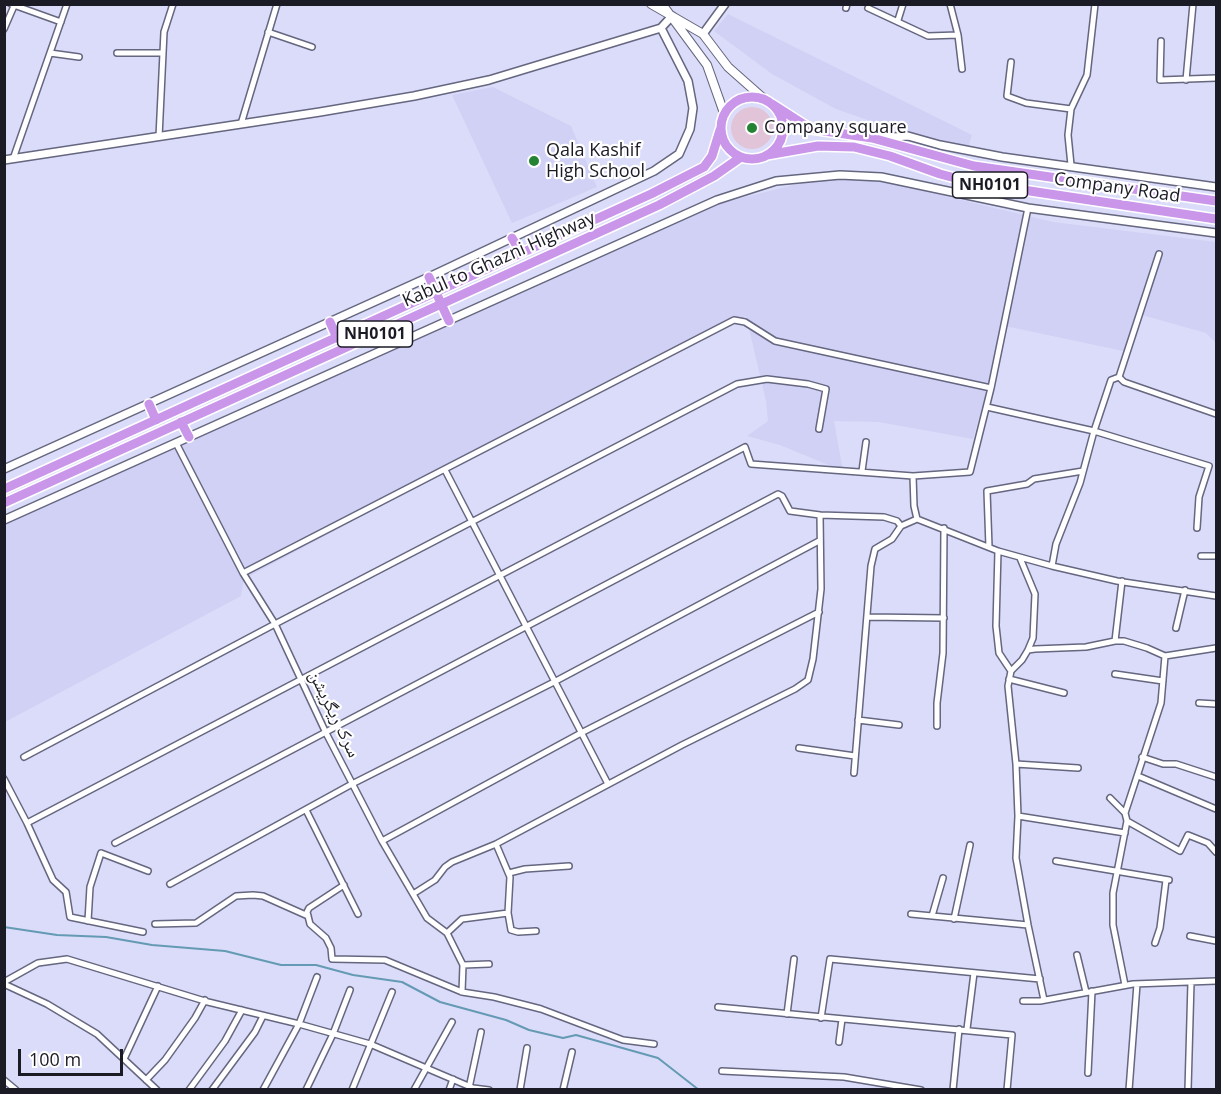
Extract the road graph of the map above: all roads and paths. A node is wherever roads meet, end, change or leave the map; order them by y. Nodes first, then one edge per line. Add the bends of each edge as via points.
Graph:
1 (67, 4) edge
2 (173, 4) edge
3 (277, 4) edge
4 (651, 4) edge
5 (662, 4) edge
6 (724, 4) edge
7 (903, 4) edge
8 (950, 4) edge
9 (1095, 4) edge
10 (1193, 4) edge
11 (12, 5) edge
12 (868, 8) dead end
13 (672, 16) junction
14 (898, 20) junction
15 (61, 22) junction
16 (661, 28) junction
17 (4, 29) edge
18 (268, 32) junction
19 (703, 34) junction
20 (958, 35) junction
21 (1161, 41) dead end
22 (312, 47) dead end
23 (50, 53) junction
24 (117, 53) dead end
25 (163, 53) junction
26 (79, 57) dead end
27 (1011, 62) dead end
28 (962, 69) dead end
29 (1216, 78) edge
30 (1186, 80) junction
31 (763, 98) junction
32 (772, 104) junction
33 (1071, 109) junction
34 (724, 113) junction
35 (241, 124) junction
36 (720, 130) junction
37 (159, 137) junction
38 (872, 138) junction
39 (767, 155) junction
40 (741, 157) junction
41 (9, 160) edge
42 (1071, 165) junction
43 (1216, 187) edge
44 (1216, 201) edge
45 (1028, 208) junction
46 (1216, 219) edge
47 (1216, 233) edge
48 (512, 238) junction
49 (521, 254) junction
50 (1159, 254) dead end
51 (429, 277) junction
52 (437, 293) junction
53 (442, 304) junction
54 (449, 321) junction
55 (330, 322) junction
56 (337, 338) junction
57 (1119, 377) junction
58 (991, 388) junction
59 (149, 404) junction
60 (192, 404) junction
61 (987, 406) junction
62 (197, 414) junction
63 (1216, 414) edge
64 (156, 420) junction
65 (181, 422) junction
66 (819, 429) dead end
67 (1094, 431) junction
68 (189, 437) junction
69 (866, 442) dead end
70 (176, 443) junction
71 (4, 469) edge
72 (445, 470) junction
73 (862, 471) junction
74 (1083, 471) junction
75 (913, 476) junction
76 (4, 489) edge
77 (4, 503) edge
78 (820, 515) junction
79 (917, 519) junction
80 (4, 520) edge
81 (472, 522) junction
82 (901, 526) junction
83 (944, 528) junction
84 (1197, 528) dead end
85 (819, 541) junction
86 (989, 547) junction
87 (998, 551) junction
88 (1201, 556) dead end
89 (1216, 556) edge
90 (1020, 558) junction
91 (1052, 567) junction
92 (243, 573) junction
93 (499, 576) junction
94 (1122, 581) junction
95 (1185, 590) junction
96 (1216, 596) edge
97 (819, 612) junction
98 (867, 617) junction
99 (944, 618) junction
100 (274, 624) junction
101 (526, 628) junction
102 (1176, 628) dead end
103 (1115, 641) junction
104 (1216, 648) edge
105 (1028, 650) junction
106 (1165, 656) junction
107 (1011, 671) junction
108 (1115, 674) dead end
109 (1009, 679) junction
110 (301, 680) junction
111 (1163, 681) junction
112 (554, 682) junction
113 (1064, 693) dead end
114 (1199, 703) dead end
115 (1216, 704) edge
116 (858, 720) junction
117 (899, 725) dead end
118 (937, 726) dead end
119 (326, 733) junction
120 (581, 733) junction
121 (799, 748) dead end
122 (855, 756) junction
123 (24, 757) dead end
124 (1142, 757) junction
125 (1016, 764) junction
126 (1078, 768) dead end
127 (854, 773) dead end
128 (1137, 776) junction
129 (1216, 777) edge
130 (4, 779) edge
131 (352, 784) junction
132 (608, 784) junction
133 (1110, 798) dead end
134 (1216, 808) edge
135 (306, 810) junction
136 (1125, 813) junction
137 (1018, 816) junction
138 (1127, 821) junction
139 (27, 823) junction
140 (1125, 833) junction
141 (382, 841) junction
142 (114, 843) dead end
143 (496, 844) junction
144 (970, 845) dead end
145 (1216, 852) edge
146 (1056, 861) dead end
147 (569, 866) dead end
148 (148, 871) dead end
149 (1117, 871) junction
150 (509, 873) junction
151 (943, 878) dead end
152 (170, 884) dead end
153 (344, 885) junction
154 (413, 894) junction
155 (508, 913) junction
156 (358, 914) dead end
157 (911, 914) dead end
158 (308, 916) junction
159 (932, 916) junction
160 (954, 919) junction
161 (88, 921) junction
162 (155, 924) dead end
163 (1028, 925) junction
164 (536, 931) dead end
165 (143, 932) dead end
166 (447, 933) junction
167 (1190, 936) dead end
168 (1216, 941) edge
169 (1155, 943) dead end
170 (1077, 955) dead end
171 (794, 960) dead end
172 (489, 964) dead end
173 (463, 965) junction
174 (974, 973) junction
175 (317, 977) dead end
176 (1040, 979) junction
177 (1216, 981) edge
178 (1191, 982) junction
179 (4, 983) edge
180 (1137, 984) junction
181 (1125, 985) junction
182 (158, 986) junction
183 (350, 990) dead end
184 (392, 992) dead end
185 (462, 992) junction
186 (1089, 992) junction
187 (205, 1000) junction
188 (1044, 1000) junction
189 (1023, 1001) dead end
190 (718, 1007) dead end
191 (242, 1010) junction
192 (787, 1014) junction
193 (263, 1016) junction
194 (821, 1018) junction
195 (842, 1019) junction
196 (452, 1022) dead end
197 (299, 1024) junction
198 (959, 1029) junction
199 (967, 1029) junction
200 (481, 1032) dead end
201 (333, 1034) junction
202 (839, 1042) dead end
203 (370, 1044) junction
204 (654, 1044) dead end
205 (527, 1048) dead end
206 (572, 1052) dead end
207 (124, 1059) junction
208 (427, 1068) junction
209 (722, 1071) dead end
210 (1088, 1073) dead end
211 (453, 1079) junction
212 (4, 1080) edge
213 (146, 1080) junction
214 (469, 1088) edge
215 (904, 1088) edge
216 (16, 1089) edge
217 (157, 1089) edge
218 (189, 1089) edge
219 (212, 1089) edge
220 (263, 1089) edge
221 (306, 1089) edge
222 (352, 1089) edge
223 (414, 1089) edge
224 (449, 1089) edge
225 (489, 1089) edge
226 (520, 1089) edge
227 (563, 1089) edge
228 (921, 1089) edge
229 (953, 1089) edge
230 (1007, 1089) edge
231 (1129, 1089) edge
232 (1188, 1089) edge

1 - 15 street
2 - 25 street via 164,32
3 - 18 street
4 - 13 main road
5 - 13 main road
6 - 19 street
7 - 14 street
8 - 20 street
9 - 33 street via 1087,75
10 - 30 street
11 - 15 street
11 - 17 street
12 - 14 street
13 - 16 street
13 - 19 main road
13 - 34 main road via 707,64
14 - 20 street via 927,36
15 - 23 street
16 - 35 street via 489,80
16 - 48 street via 688,81 693,108 690,129 679,154 654,171
18 - 22 street
18 - 35 street
19 - 31 main road via 728,67
20 - 28 street
21 - 30 street via 1160,80
23 - 26 street
23 - 41 street
24 - 25 street
25 - 37 street
27 - 33 street via 1007,96 1026,103
29 - 30 street
31 - 32 highway, NH0101
31 - 34 highway via 744,97
32 - 38 highway, Company Road / NH0101 via 811,129
32 - 39 highway via 781,116 783,131 778,145
33 - 42 street
34 - 36 highway, NH0101
35 - 37 street
36 - 40 highway via 726,146
36 - 49 highway, Kabul to Ghazni Highway / NH0101 via 704,167
37 - 41 street
38 - 42 street via 908,136 1002,157
38 - 44 highway, Company Road / NH0101 via 974,166
39 - 40 highway, NH0101
39 - 46 highway, Company Road / NH0101 via 818,146 854,147 970,182
40 - 53 highway, Kabul to Ghazni Highway / NH0101 via 659,205
42 - 43 street
45 - 47 street
45 - 54 street via 881,177 840,175 776,181 717,200
45 - 58 street
48 - 49 highway
48 - 51 street
49 - 52 highway, Kabul to Ghazni Highway / NH0101
50 - 57 street
51 - 52 highway
51 - 55 street
52 - 53 highway
52 - 56 highway, Kabul to Ghazni Highway / NH0101
53 - 54 highway
53 - 62 highway, Kabul to Ghazni Highway / NH0101
54 - 68 street
55 - 56 highway
55 - 59 street
56 - 60 highway, Kabul to Ghazni Highway / NH0101
57 - 63 street
57 - 67 street via 1111,380
58 - 61 street
58 - 72 street via 775,341 745,322 734,320
59 - 64 highway
59 - 71 street
60 - 62 highway
60 - 64 highway, Kabul to Ghazni Highway / NH0101
61 - 67 street
61 - 75 street via 970,472
62 - 65 highway, Kabul to Ghazni Highway / NH0101
64 - 76 highway, Kabul to Ghazni Highway / NH0101
65 - 68 highway
65 - 77 highway, Kabul to Ghazni Highway / NH0101
66 - 81 street via 824,388 767,379 737,384
67 - 74 street
67 - 84 street via 1209,466 1199,497
68 - 70 street
69 - 73 street
70 - 80 street
70 - 92 street, سرک ریگریشن
72 - 81 street
72 - 92 street
73 - 75 street
73 - 93 street via 751,464 745,447
74 - 86 street via 987,490
74 - 91 street
75 - 79 street
78 - 82 street via 884,517
78 - 85 street
78 - 101 street via 790,512 778,494
79 - 82 street
79 - 83 street
81 - 93 street
81 - 100 street
82 - 98 street via 892,539 875,549
83 - 86 street
83 - 99 street
85 - 97 street
85 - 112 street
86 - 87 street
87 - 90 street
87 - 107 street via 996,626 999,652
88 - 89 street
90 - 91 street
90 - 105 street via 1035,594 1033,638
91 - 94 street
92 - 100 street, سرک ریگریشن
93 - 101 street
93 - 110 street
94 - 95 street
94 - 103 street
95 - 96 street
95 - 102 street
97 - 120 street
97 - 132 street via 808,680
98 - 99 street
98 - 116 street
99 - 118 street
100 - 110 street, سرک ریگریشن
100 - 123 street
101 - 112 street
101 - 119 street
103 - 105 street
103 - 106 street
104 - 106 street
105 - 107 street
106 - 111 street
107 - 109 street
108 - 111 street
109 - 113 street
109 - 125 street
110 - 119 street, سرک ریگریشن
110 - 139 street
111 - 124 street via 1161,703
112 - 120 street
112 - 131 street
114 - 115 street
116 - 117 street
116 - 122 street
119 - 131 street, سرک ریگریشن
119 - 142 street
120 - 132 street
120 - 141 street
121 - 122 street
122 - 127 street
124 - 128 street
124 - 129 street
125 - 126 street
125 - 137 street
128 - 134 street
128 - 136 street
130 - 139 street
131 - 135 street
131 - 141 street, سرک ریگریشن
132 - 143 street
133 - 136 street
135 - 152 street
135 - 153 street
136 - 138 street
137 - 140 street
137 - 163 street via 1016,858
138 - 140 street
138 - 145 street via 1180,850 1188,835 1208,843
139 - 161 street via 52,880 66,892 70,917
140 - 149 street
141 - 154 street, سرک ریگریشن
143 - 150 street
143 - 154 street via 452,862 435,880
144 - 160 street
146 - 149 street
147 - 150 street
148 - 161 street via 100,854 90,887
149 - 169 street via 1167,880
149 - 181 street via 1113,925
150 - 155 street
151 - 159 street
153 - 156 street
153 - 158 street via 309,908
154 - 166 street, سرک ریگریشن via 427,918
155 - 164 street via 511,930
155 - 166 street via 462,919
157 - 159 street
158 - 162 street via 253,895 236,896 196,923
158 - 185 street via 310,924 332,948 332,959 385,960
159 - 160 street
160 - 163 street
161 - 165 street
163 - 176 street
166 - 173 street, سرک ریگریشن
167 - 168 street
170 - 186 street
171 - 192 street
172 - 173 street
173 - 185 street, سرک ریگریشن
174 - 176 street
174 - 194 street via 830,959
174 - 199 street
175 - 197 street
176 - 188 street
177 - 178 street
178 - 180 street
178 - 232 street
179 - 182 street via 38,963 68,959
179 - 207 street via 97,1034
180 - 181 street
180 - 231 street
181 - 186 street
182 - 187 street
182 - 207 street
183 - 201 street
184 - 203 street
185 - 204 street via 541,1009 623,1040
186 - 188 street
186 - 210 street
187 - 191 street
187 - 213 street via 165,1060
188 - 189 street
190 - 192 street
191 - 193 street
191 - 218 street via 225,1041
192 - 194 street
193 - 197 street
193 - 219 street
194 - 195 street
195 - 198 street
195 - 202 street
196 - 208 street
197 - 201 street
197 - 220 street
198 - 199 street
198 - 229 street
199 - 230 street via 1012,1035
200 - 214 street
201 - 203 street
201 - 221 street
203 - 208 street
203 - 222 street
205 - 226 street
206 - 227 street
207 - 213 street
208 - 211 street
208 - 223 street
209 - 215 street via 844,1077
211 - 214 street
211 - 224 street
212 - 216 street
213 - 217 street
214 - 225 street
215 - 228 street

